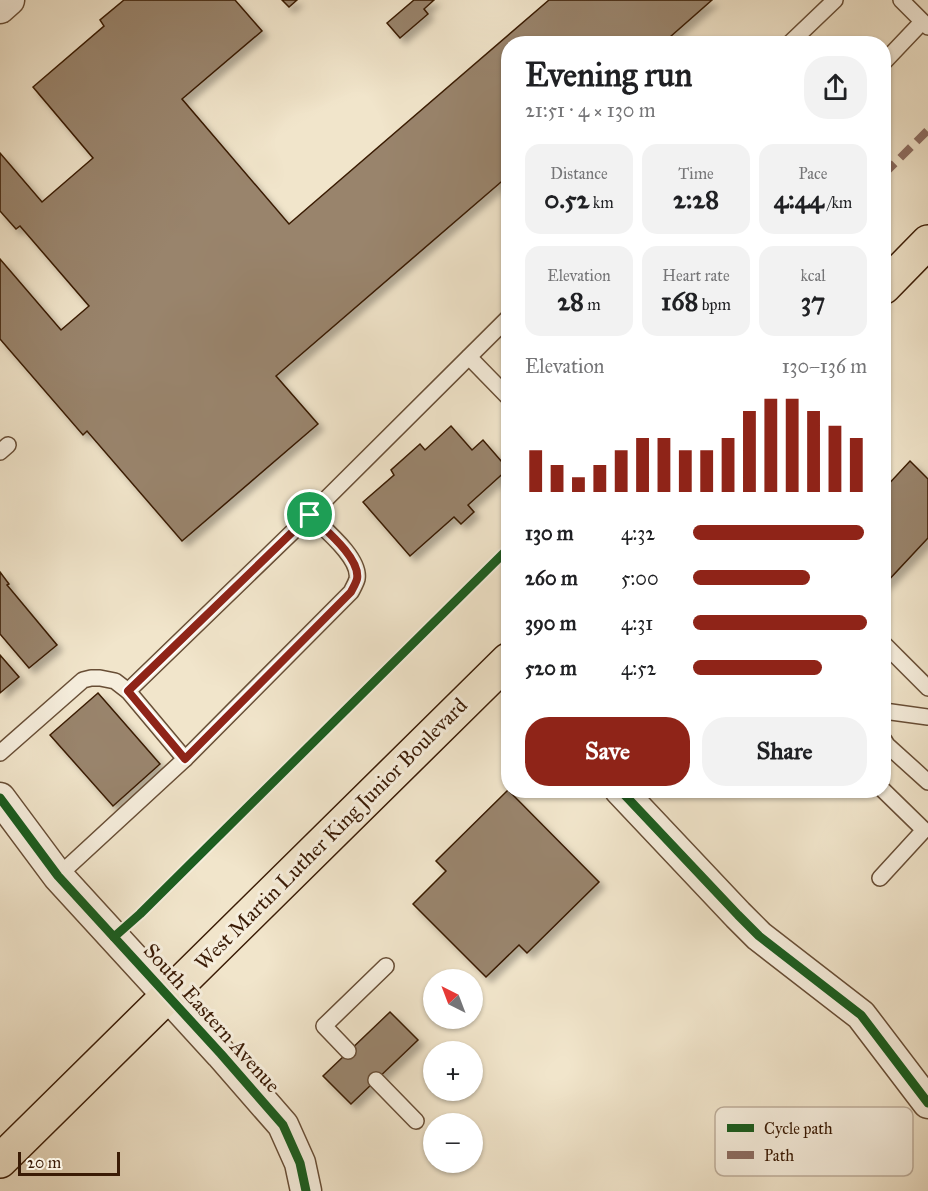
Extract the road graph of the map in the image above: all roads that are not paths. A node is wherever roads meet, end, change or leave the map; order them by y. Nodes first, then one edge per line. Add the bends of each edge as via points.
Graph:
1 (9, 0) edge
2 (835, 0) edge
3 (901, 0) edge
4 (0, 8) edge
5 (925, 24) edge
6 (797, 36) edge
7 (891, 56) edge
8 (928, 242) edge
9 (891, 279) edge
10 (501, 325) edge
11 (469, 357) junction
12 (501, 390) edge
13 (310, 515) junction
14 (891, 651) edge
15 (501, 672) edge
16 (928, 688) edge
17 (128, 691) junction
18 (891, 712) edge
19 (928, 717) edge
20 (891, 749) edge
21 (0, 753) edge
22 (185, 759) junction
23 (928, 782) edge
24 (0, 798) edge
25 (628, 798) edge
26 (891, 798) edge
27 (58, 876) junction
28 (880, 878) dead end
29 (386, 966) dead end
30 (168, 995) junction
31 (348, 1051) dead end
32 (376, 1080) dead end
33 (928, 1103) edge
34 (416, 1120) dead end
35 (0, 1161) edge
36 (306, 1191) edge

1 - 4 street
2 - 6 lane
3 - 5 lane
5 - 7 lane
8 - 9 main road
10 - 11 lane
11 - 12 lane
11 - 13 lane
13 - 17 lane
13 - 22 lane via 353,559 357,579 351,592
14 - 16 lane
15 - 30 main road, West Martin Luther King Junior Boulevard
17 - 21 lane via 115,681 83,680
17 - 22 lane
18 - 19 lane
20 - 23 lane
22 - 27 lane
24 - 27 street, South Eastern Avenue
25 - 33 street via 759,936 861,1015
26 - 28 lane via 924,830
27 - 30 street, South Eastern Avenue
29 - 31 lane via 324,1026
30 - 35 main road, West Martin Luther King Junior Boulevard
30 - 36 street, South Eastern Avenue via 283,1125 300,1163
32 - 34 lane

